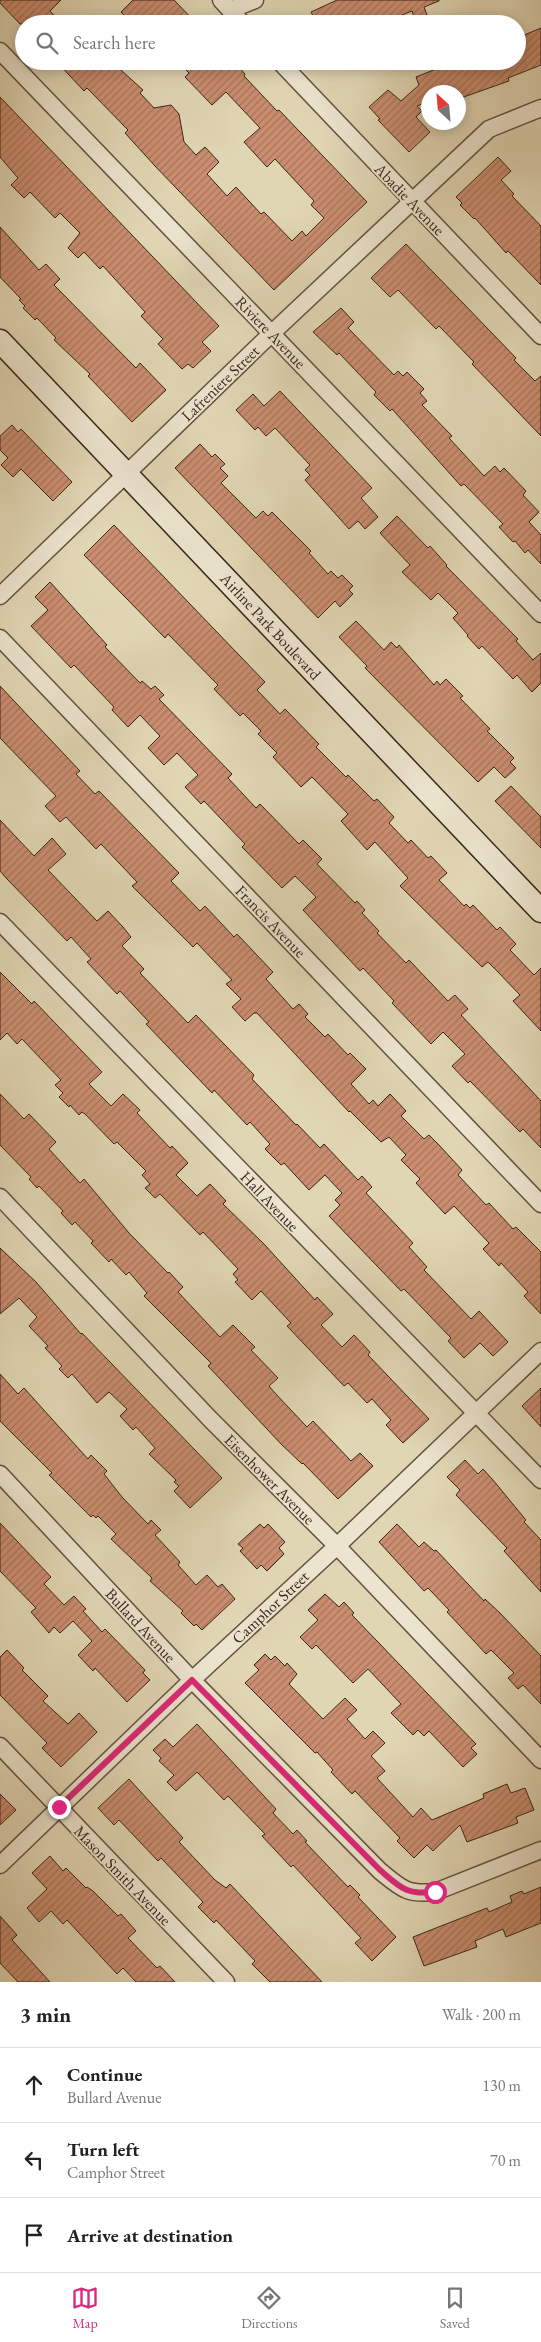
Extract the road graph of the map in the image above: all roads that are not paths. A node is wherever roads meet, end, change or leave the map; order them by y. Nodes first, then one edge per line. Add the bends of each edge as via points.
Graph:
1 (255, 0) edge
2 (225, 5) edge
3 (234, 15) edge
4 (0, 51) edge
5 (15, 67) edge
6 (18, 70) edge
7 (288, 70) edge
8 (541, 108) edge
9 (412, 200) junction
10 (272, 333) junction
11 (541, 336) edge
12 (0, 341) edge
13 (126, 473) junction
14 (0, 596) edge
15 (541, 614) edge
16 (0, 638) edge
17 (541, 911) edge
18 (0, 922) edge
19 (0, 1197) edge
20 (541, 1204) edge
21 (541, 1351) edge
22 (475, 1413) junction
23 (0, 1474) edge
24 (541, 1480) edge
25 (337, 1546) junction
26 (192, 1680) junction
27 (0, 1746) edge
28 (541, 1760) edge
29 (59, 1807) junction
30 (541, 1850) edge
31 (0, 1864) edge
32 (226, 1982) edge

1 - 2 street
2 - 3 street
4 - 5 street, Riviere Avenue
6 - 10 street, Riviere Avenue
7 - 9 street, Abadie Avenue
8 - 9 street, Lafreniere Street via 489,129
9 - 10 street, Lafreniere Street
9 - 11 street, Abadie Avenue
10 - 13 street, Lafreniere Street
10 - 15 street, Riviere Avenue
12 - 13 street, Airline Park Boulevard
13 - 14 street, Lafreniere Street
13 - 17 street, Airline Park Boulevard
16 - 20 street, Francis Avenue
18 - 22 street, Hall Avenue
19 - 25 street, Eisenhower Avenue via 211,1420
21 - 22 street, Camphor Street
22 - 24 street, Hall Avenue
22 - 25 street, Camphor Street
23 - 26 street, Bullard Avenue
25 - 26 street, Camphor Street
25 - 28 street, Eisenhower Avenue
26 - 29 street, Camphor Street
26 - 30 street, Bullard Avenue via 404,1891 435,1892
27 - 29 street, Mason Smith Avenue
29 - 31 street, Camphor Street
29 - 32 street, Mason Smith Avenue

